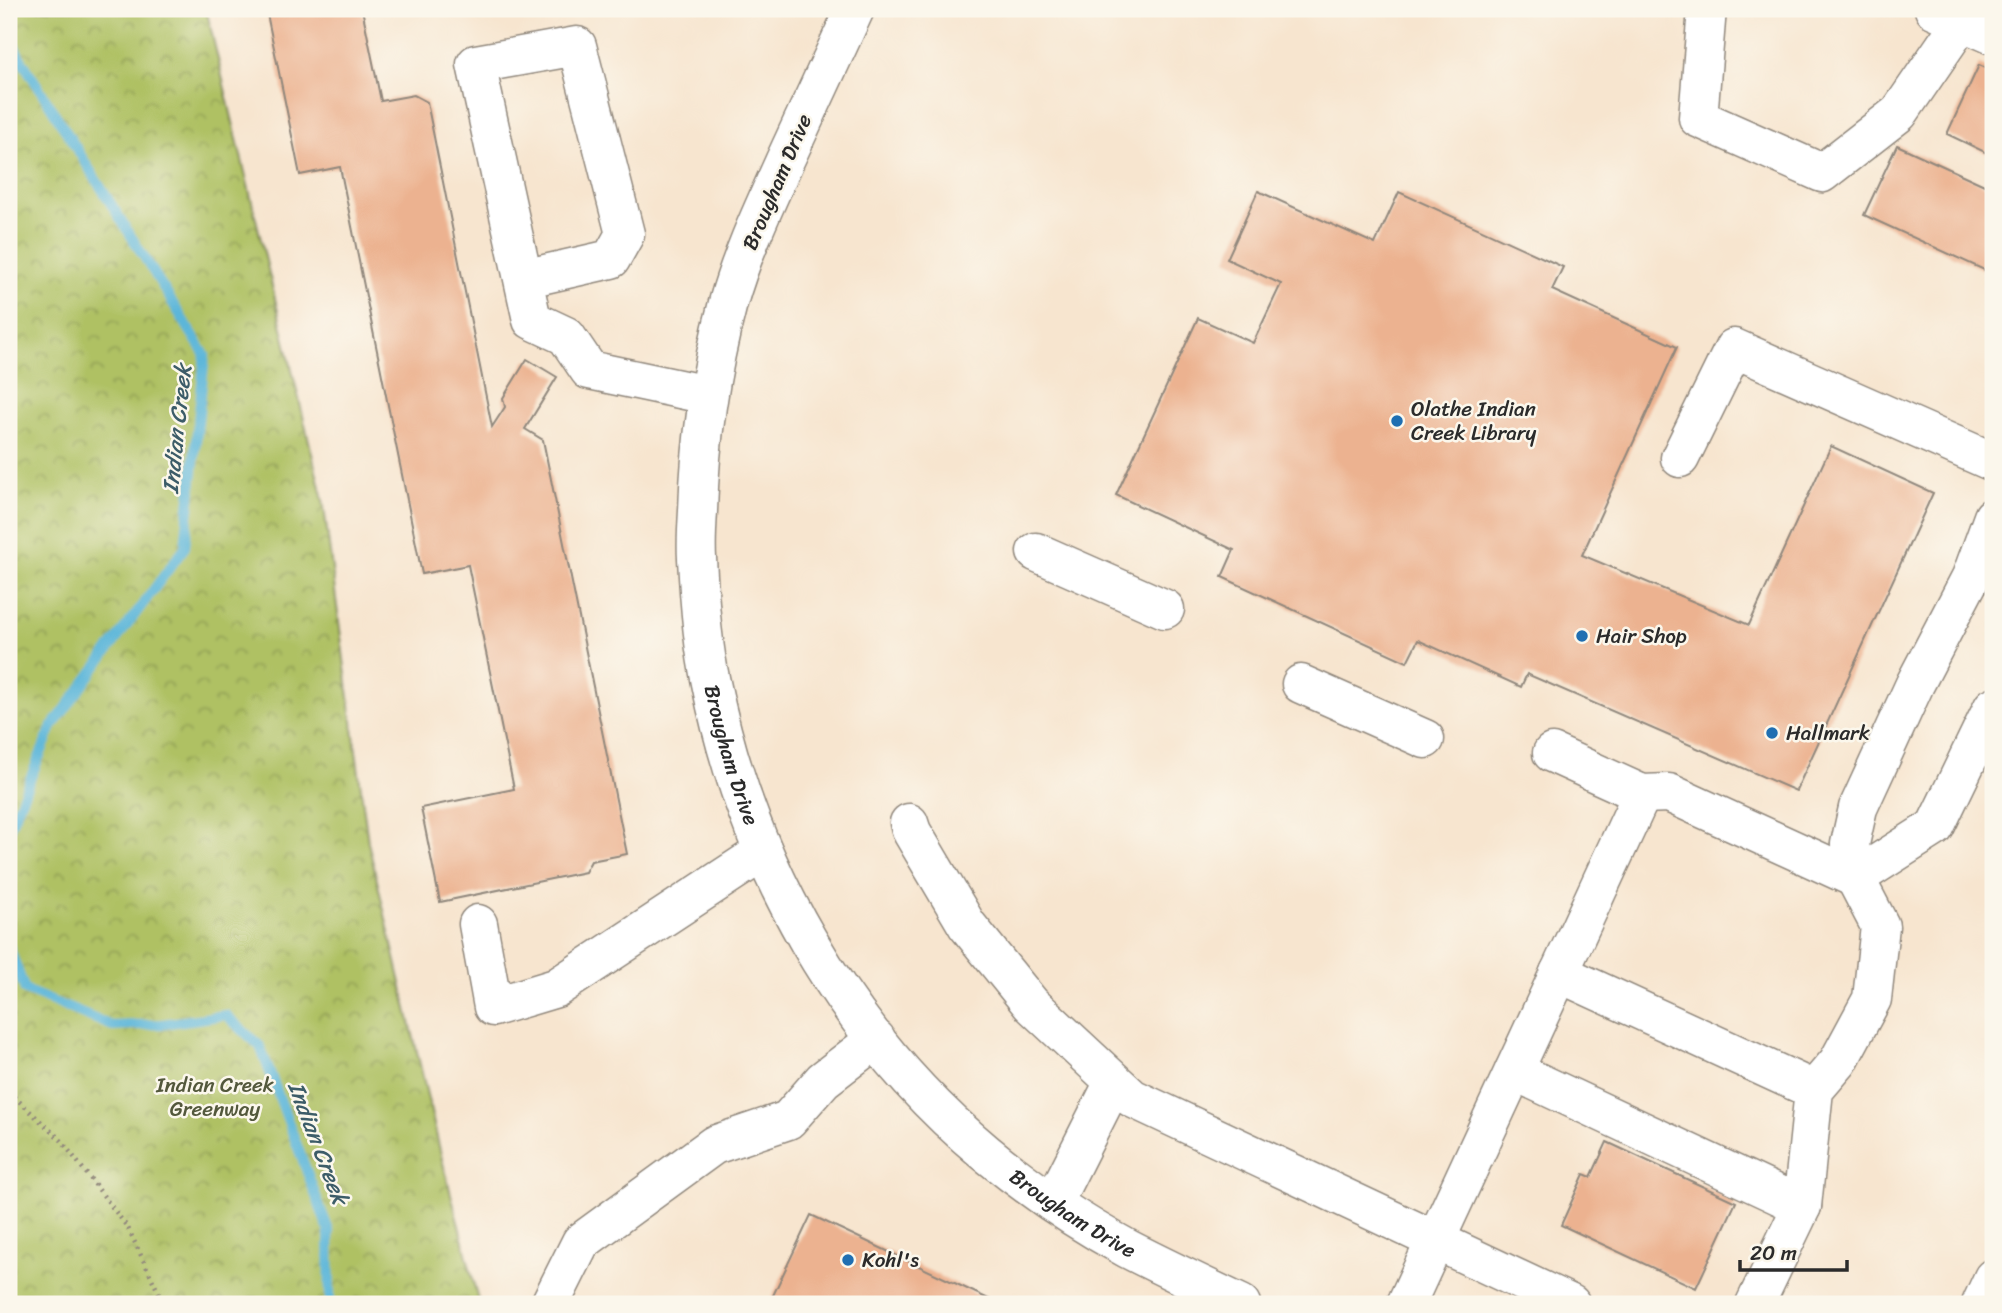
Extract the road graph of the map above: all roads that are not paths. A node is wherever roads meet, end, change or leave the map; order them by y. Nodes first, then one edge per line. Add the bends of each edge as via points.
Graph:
1 (855, 9) edge
2 (1707, 9) edge
3 (1963, 22) edge
4 (523, 279) junction
5 (708, 395) junction
6 (1680, 458) dead end
7 (1993, 462) edge
8 (1993, 517) edge
9 (1037, 552) dead end
10 (1165, 609) dead end
11 (1301, 684) dead end
12 (1993, 707) edge
13 (1424, 739) dead end
14 (1552, 753) dead end
15 (1642, 794) junction
16 (909, 822) dead end
17 (763, 852) junction
18 (1855, 878) junction
19 (478, 924) dead end
20 (1559, 973) junction
21 (876, 1039) junction
22 (1514, 1071) junction
23 (1114, 1082) junction
24 (1814, 1090) junction
25 (1053, 1203) junction
26 (1802, 1206) junction
27 (1436, 1240) junction
28 (1993, 1278) edge
29 (550, 1304) edge
30 (1241, 1304) edge
31 (1406, 1304) edge
32 (1572, 1304) edge
33 (1755, 1304) edge
34 (1981, 1304) edge

1 - 5 street, Brougham Drive via 757,221 729,302
2 - 3 street via 1698,118 1822,173 1899,113
4 - 4 street via 476,64 577,46 625,234 611,259
4 - 5 street via 532,320 566,336 589,370
5 - 17 street, Brougham Drive via 696,555 704,640 731,765
6 - 7 street via 1734,348
8 - 18 street via 1970,577 1858,808 1850,844
9 - 10 street
11 - 13 street
12 - 18 street via 1935,827
14 - 15 street
15 - 18 street via 1669,793
15 - 20 street
16 - 23 street via 967,925 1031,1004
17 - 19 street via 556,988 494,1007
17 - 21 street, Brougham Drive via 797,922 842,995
18 - 24 street via 1880,926 1872,999 1838,1062
20 - 22 street
20 - 24 street
21 - 25 street, Brougham Drive via 949,1119
21 - 29 street via 823,1080 788,1120 714,1145 581,1242
22 - 26 street
22 - 27 street
23 - 25 street
23 - 27 street via 1132,1098
24 - 26 street
25 - 30 street, Brougham Drive via 1126,1248
26 - 33 street
27 - 31 street
27 - 32 street
28 - 34 street

